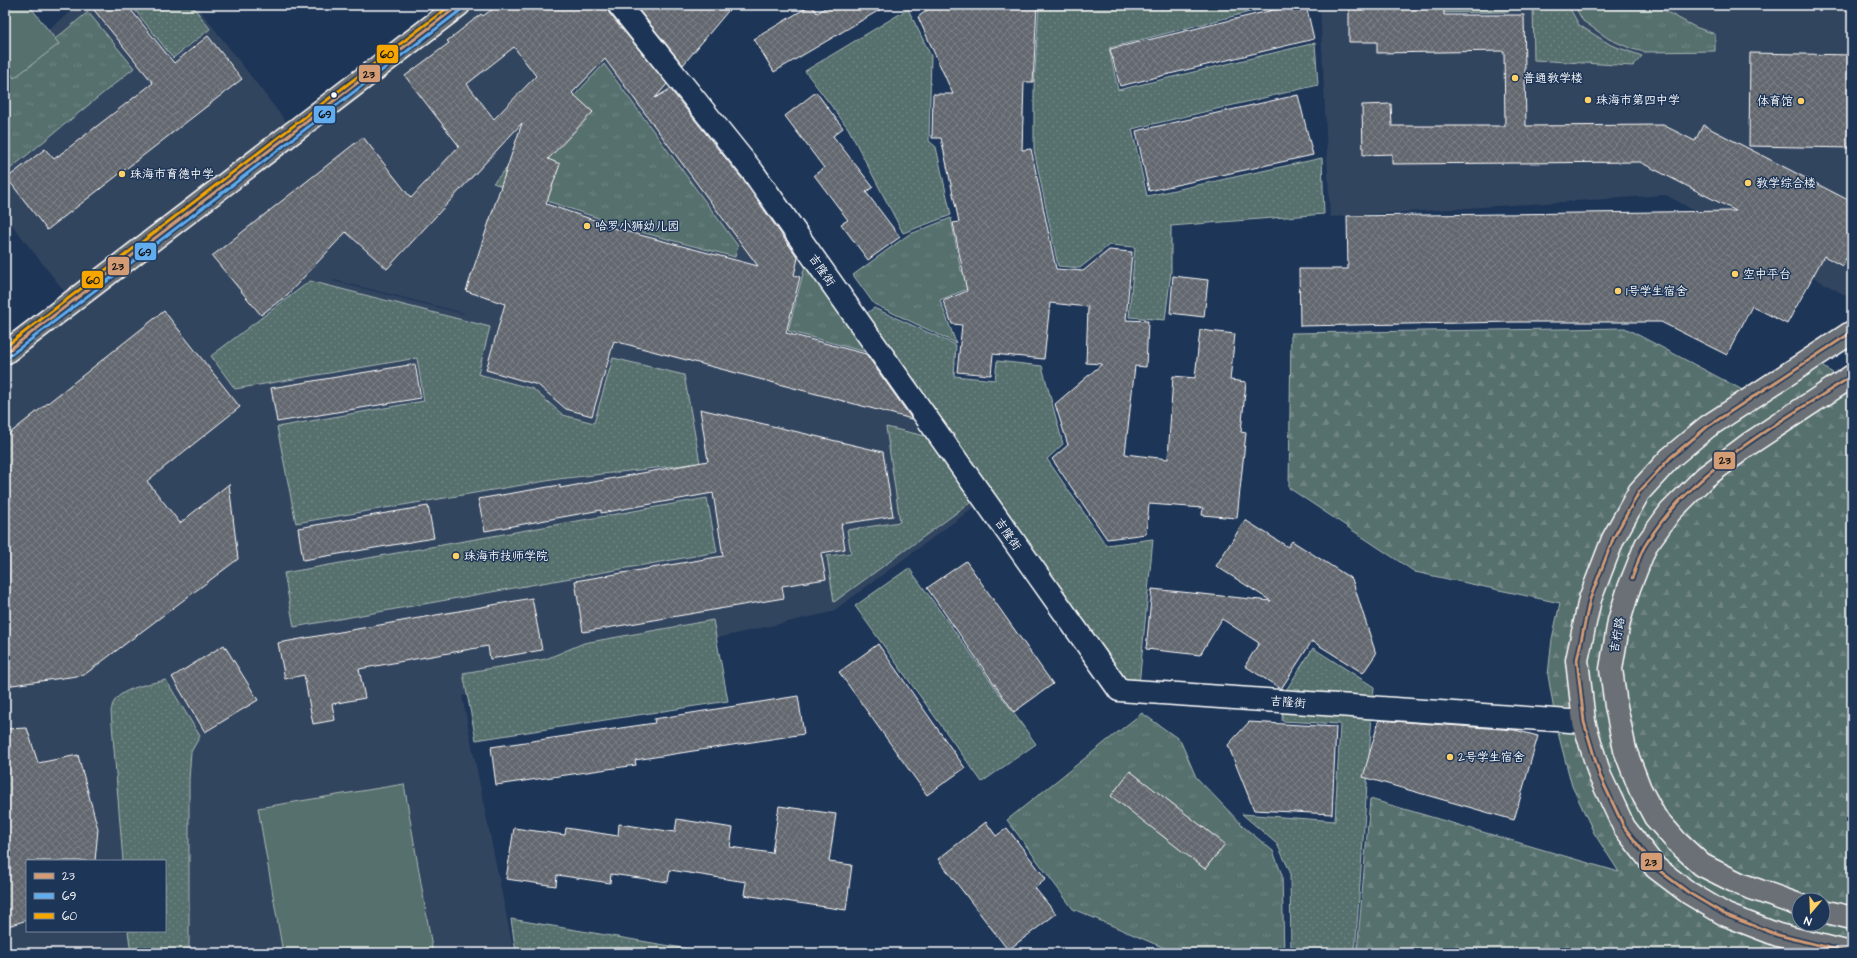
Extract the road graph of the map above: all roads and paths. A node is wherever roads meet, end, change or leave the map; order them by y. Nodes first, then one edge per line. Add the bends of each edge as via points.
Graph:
1 (459, 5) edge
2 (619, 5) edge
3 (1852, 332) edge
4 (5, 352) edge
5 (1852, 376) edge
6 (1584, 722) junction
7 (1791, 902) edge
8 (1831, 913) edge
9 (1852, 918) edge
10 (1850, 953) edge

1 - 4 main road
2 - 6 lane, 吉隆街 via 753,172 1119,690
3 - 6 main road via 1707,427 1670,458 1640,492 1613,539 1590,599 1577,660
5 - 7 main road, 吉柠路 via 1743,448 1706,477 1670,512 1646,545 1628,588 1619,621 1611,669 1625,750 1640,789 1655,817 1702,865 1740,884
6 - 10 main road via 1600,776 1624,827 1656,868 1726,916 1778,935
8 - 9 main road

